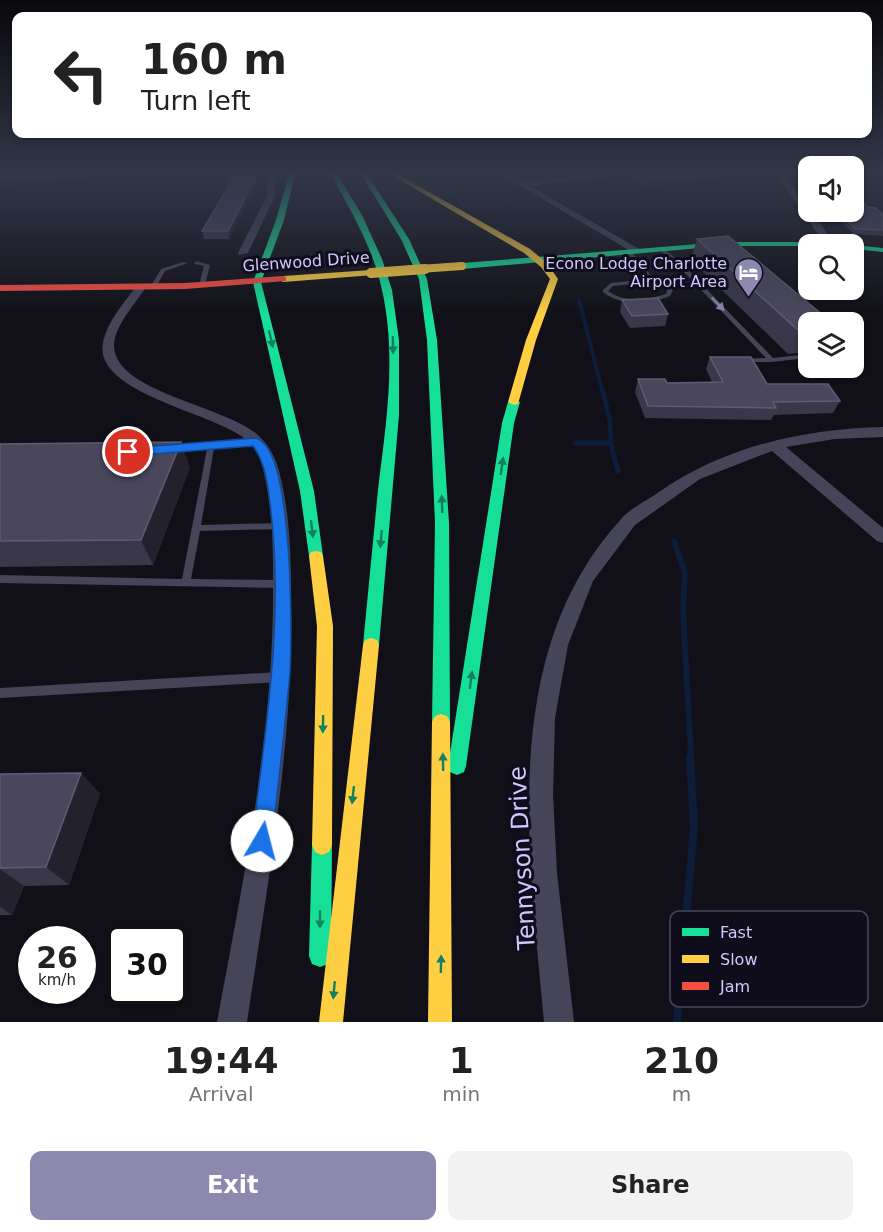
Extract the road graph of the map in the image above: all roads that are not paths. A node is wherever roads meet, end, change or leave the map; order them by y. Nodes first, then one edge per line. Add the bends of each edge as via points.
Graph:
1 (258, 222) edge
2 (279, 222) edge
3 (363, 222) edge
4 (394, 222) edge
5 (474, 222) edge
6 (585, 222) edge
7 (814, 222) edge
8 (823, 234) edge
9 (798, 245) edge
10 (864, 248) edge
11 (661, 249) junction
12 (632, 250) junction
13 (883, 250) edge
14 (243, 253) dead end
15 (536, 258) junction
16 (185, 263) dead end
17 (197, 263) dead end
18 (652, 280) junction
19 (257, 282) junction
20 (202, 285) junction
21 (148, 286) junction
22 (0, 288) edge
23 (798, 357) edge
24 (771, 360) junction
25 (731, 362) edge
26 (883, 432) edge
27 (256, 442) junction
28 (211, 446) junction
29 (775, 446) junction
30 (166, 449) edge
31 (279, 526) junction
32 (196, 528) junction
33 (883, 537) edge
34 (0, 579) edge
35 (186, 582) junction
36 (282, 584) junction
37 (280, 677) junction
38 (0, 693) edge
39 (442, 862) junction
40 (320, 965) dead end
41 (320, 988) dead end
42 (232, 1022) edge
43 (320, 1022) edge
44 (331, 1022) edge
45 (440, 1022) edge
46 (559, 1022) edge

1 - 14 street
2 - 19 main road
3 -> 44 main road via 382,265 392,319 394,382 379,567
39 -> 4 main road via 442,523 432,340 423,279
5 - 15 main road
6 - 12 street
7 - 8 street
9 - 11 main road, Glenwood Drive
10 - 13 main road
11 - 12 main road, Glenwood Drive
11 -> 24 lane
12 - 15 main road, Glenwood Drive
12 - 18 lane
15 - 19 main road, Glenwood Drive, bridge
39 -> 15 main road via 508,423 531,340 554,279
16 - 21 lane via 163,270
17 - 20 lane via 207,265
18 - 18 lane via 610,285 605,291 619,300 668,295 670,290 665,284
19 - 20 main road, Glenwood Drive
19 -> 40 main road via 307,491 325,626
20 - 21 main road, Glenwood Drive
21 - 22 main road, Glenwood Drive
21 - 27 street via 111,336 109,358 116,371 134,385 223,417
23 - 24 lane
24 - 25 lane
26 - 29 street, Tennyson Drive
27 - 28 lane
27 - 31 street via 266,456 274,481
28 - 30 lane
28 - 32 lane
29 - 33 street
29 - 46 street, Tennyson Drive via 710,466 654,498 623,527 594,564 565,622 549,682 540,815
31 - 32 lane
31 - 36 street
32 - 35 lane
34 - 35 lane
35 - 36 lane
36 - 37 street
37 - 38 lane
37 - 42 street via 262,841
45 -> 39 main road
41 - 43 main road

